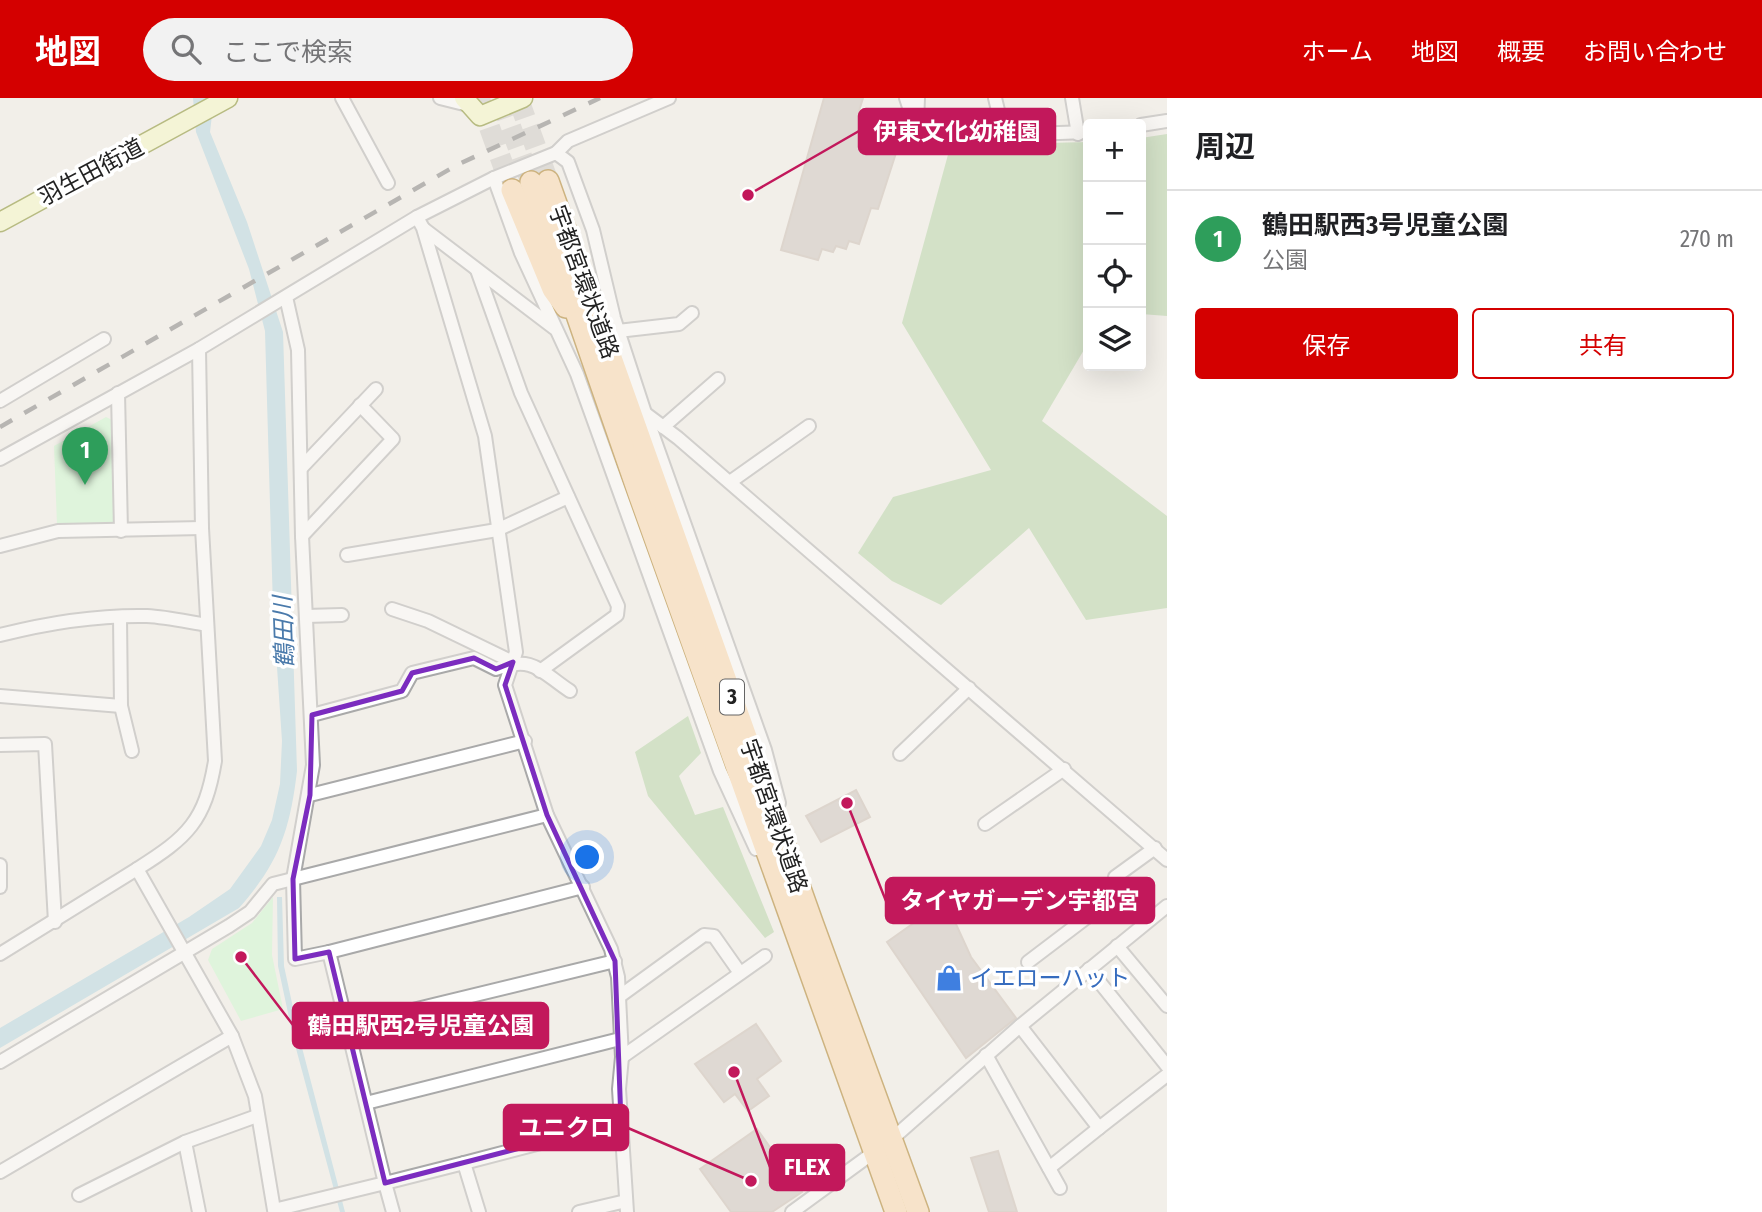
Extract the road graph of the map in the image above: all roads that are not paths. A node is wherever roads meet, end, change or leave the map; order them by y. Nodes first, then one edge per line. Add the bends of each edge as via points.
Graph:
1 (228, 98) edge
2 (342, 98) edge
3 (440, 98) edge
4 (523, 98) edge
5 (668, 98) edge
6 (906, 98) edge
7 (918, 98) edge
8 (995, 98) edge
9 (1072, 98) edge
10 (466, 101) edge
11 (1167, 121) edge
12 (1146, 124) edge
13 (917, 131) junction
14 (1083, 133) edge
15 (1004, 135) junction
16 (533, 176) junction
17 (388, 183) dead end
18 (0, 222) edge
19 (420, 223) junction
20 (477, 270) junction
21 (282, 299) junction
22 (692, 313) dead end
23 (590, 325) junction
24 (556, 330) junction
25 (618, 331) junction
26 (104, 339) dead end
27 (199, 349) junction
28 (718, 379) dead end
29 (376, 389) dead end
30 (118, 393) junction
31 (0, 401) edge
32 (360, 405) junction
33 (645, 413) junction
34 (663, 426) junction
35 (809, 426) dead end
36 (0, 459) edge
37 (302, 467) junction
38 (730, 482) junction
39 (568, 497) junction
40 (202, 528) junction
41 (498, 530) junction
42 (121, 531) junction
43 (302, 536) junction
44 (0, 546) edge
45 (347, 555) dead end
46 (392, 609) dead end
47 (342, 615) dead end
48 (306, 616) junction
49 (120, 617) junction
50 (207, 625) junction
51 (0, 635) edge
52 (513, 662) junction
53 (540, 671) junction
54 (969, 688) junction
55 (570, 691) dead end
56 (0, 696) edge
57 (121, 706) junction
58 (312, 715) junction
59 (525, 741) junction
60 (0, 745) edge
61 (132, 751) dead end
62 (900, 754) dead end
63 (1064, 769) junction
64 (310, 795) junction
65 (547, 815) junction
66 (985, 824) dead end
67 (1155, 848) junction
68 (1167, 860) edge
69 (0, 865) edge
70 (137, 869) junction
71 (293, 879) junction
72 (0, 887) edge
73 (583, 887) junction
74 (1167, 905) edge
75 (55, 922) junction
76 (804, 929) junction
77 (1117, 946) junction
78 (185, 948) junction
79 (329, 951) junction
80 (0, 954) edge
81 (765, 956) dead end
82 (615, 961) junction
83 (1028, 962) dead end
84 (1088, 970) junction
85 (740, 973) junction
86 (620, 996) junction
87 (1167, 1006) edge
88 (347, 1026) junction
89 (1020, 1026) junction
90 (232, 1036) junction
91 (620, 1039) junction
92 (986, 1055) junction
93 (622, 1056) junction
94 (0, 1062) edge
95 (1167, 1066) edge
96 (1167, 1075) edge
97 (366, 1103) junction
98 (257, 1116) junction
99 (621, 1122) junction
100 (1099, 1128) junction
101 (892, 1139) junction
102 (185, 1142) junction
103 (873, 1152) junction
104 (464, 1163) junction
105 (1049, 1168) junction
106 (0, 1172) edge
107 (385, 1183) junction
108 (1060, 1188) dead end
109 (79, 1195) dead end
110 (627, 1206) edge
111 (274, 1211) edge
112 (198, 1212) edge
113 (393, 1212) edge
114 (479, 1212) edge
115 (579, 1212) edge
116 (792, 1212) edge
117 (896, 1212) edge
118 (918, 1212) edge

1 - 18 main road, 羽生田街道
2 - 17 street
3 - 10 street
4 - 10 main road via 480,116
5 - 16 street via 568,141
6 - 13 street
7 - 13 street
8 - 15 street
9 - 14 street
11 - 12 street
13 - 15 street
14 - 15 street
16 - 19 street
16 - 23 main road, 宇都宮環状道路 / 3
16 - 23 main road, 3 via 553,289
16 - 24 street via 521,253
16 - 25 street via 568,162 593,230
19 - 20 street
19 - 21 street
19 - 41 street via 485,436
20 - 24 street
20 - 39 street via 520,393
21 - 27 street
21 - 37 street via 298,350
22 - 25 street via 679,324
23 - 76 main road, 宇都宮環状道路 / 3
24 - 76 street via 577,374 720,771
25 - 33 street
26 - 31 street
27 - 30 street
27 - 40 street
28 - 34 street
29 - 32 street
30 - 36 street
30 - 42 street
32 - 37 street
32 - 43 street via 393,439
33 - 34 street
33 - 76 street via 765,750
34 - 38 street
35 - 38 street
37 - 43 street
38 - 54 street
39 - 41 street
39 - 53 street via 618,606 617,615
40 - 42 street
40 - 50 street
41 - 45 street
41 - 52 street via 516,652
42 - 44 street via 58,531
43 - 48 street
46 - 52 street
47 - 48 street
48 - 58 street
49 - 50 street via 149,616
49 - 51 street
49 - 57 street
50 - 70 street via 215,761 211,787 201,813 184,837
52 - 53 street via 527,662
52 - 58 street via 496,668 474,658 412,673 402,691
52 - 59 street via 505,685
53 - 55 street
54 - 62 street
54 - 63 street
56 - 57 street
57 - 61 street
58 - 64 street
59 - 64 street
59 - 65 street
60 - 75 street via 45,744
63 - 66 street
63 - 67 street
64 - 71 street
65 - 71 street
65 - 73 street
67 - 68 street
67 - 83 street via 1115,877 1111,899
69 - 72 street
70 - 75 street
70 - 78 street
71 - 78 street via 273,884 250,912
71 - 79 street via 295,959
73 - 79 street
73 - 82 street
74 - 77 street
75 - 80 street
76 - 101 main road, 宇都宮環状道路 / 3
76 - 103 main road, 宇都宮環状道路 / 3
77 - 84 street
77 - 87 street
78 - 90 street
78 - 94 street
79 - 88 street
81 - 85 street
82 - 86 street
82 - 88 street
84 - 89 street
84 - 95 street
85 - 86 street via 714,936 704,935
85 - 93 street
86 - 91 street
88 - 97 street
89 - 92 street
89 - 100 street
90 - 98 street via 255,1096
90 - 106 street
91 - 93 street
91 - 97 street
92 - 101 street
92 - 105 street
93 - 99 street
96 - 100 street
97 - 107 street
98 - 102 street
98 - 111 street
99 - 104 street
99 - 110 street
100 - 105 street
101 - 103 street
101 - 118 main road, 宇都宮環状道路 / 3
102 - 109 street
102 - 112 street
103 - 116 street
103 - 117 main road, 宇都宮環状道路 / 3
104 - 107 street
104 - 114 street
105 - 108 street
107 - 111 street
107 - 113 street
110 - 115 street

